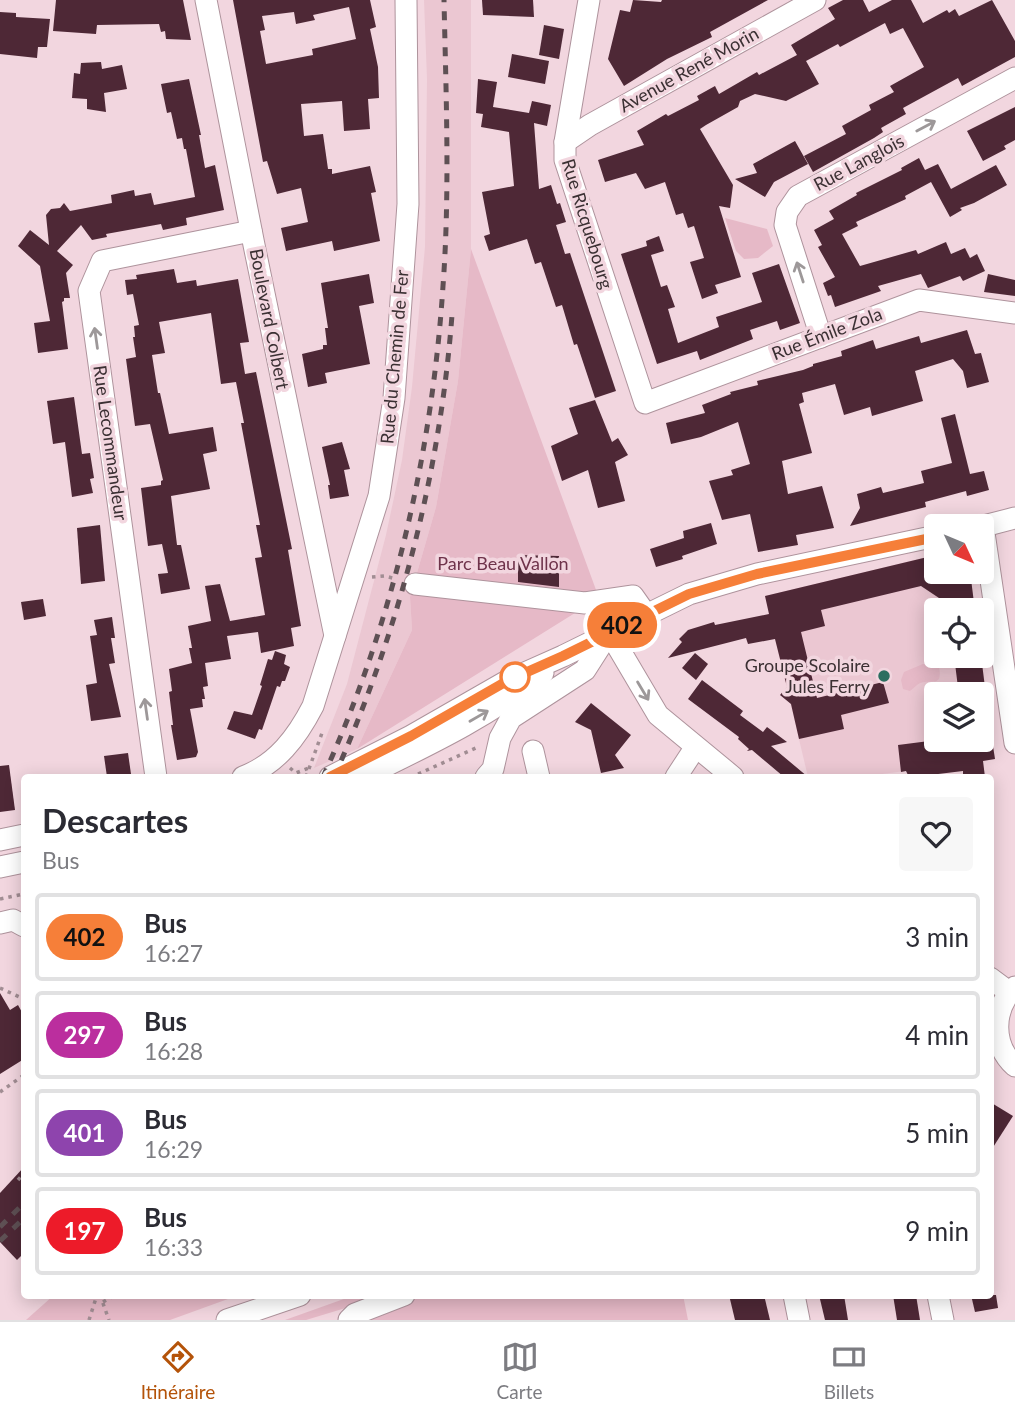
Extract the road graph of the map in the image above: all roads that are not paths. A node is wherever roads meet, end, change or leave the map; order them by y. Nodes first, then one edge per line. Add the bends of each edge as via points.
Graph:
1 (206, 0) edge
2 (406, 0) edge
3 (589, 0) edge
4 (815, 0) edge
5 (1015, 78) edge
6 (565, 142) junction
7 (251, 231) junction
8 (1015, 313) edge
9 (821, 337) junction
10 (645, 402) joint
11 (1015, 518) edge
12 (994, 523) edge
13 (924, 540) edge
14 (415, 584) dead end
15 (990, 584) edge
16 (645, 613) junction
17 (609, 632) junction
18 (336, 637) junction
19 (563, 656) junction
20 (1003, 661) junction
21 (1015, 743) edge
22 (695, 748) junction
23 (1015, 749) edge
24 (533, 751) dead end
25 (252, 773) edge
26 (156, 774) edge
27 (336, 774) edge
28 (369, 774) edge
29 (489, 774) edge
30 (538, 774) edge
31 (678, 774) edge
32 (729, 774) edge
33 (21, 836) edge
34 (0, 840) edge
35 (21, 864) edge
36 (0, 867) edge
37 (21, 877) edge
38 (0, 881) edge
39 (0, 923) edge
40 (21, 924) edge
41 (994, 980) edge
42 (1012, 989) edge
43 (995, 1048) edge
44 (1015, 1066) edge
45 (288, 1299) edge
46 (394, 1299) edge
47 (795, 1299) edge
48 (939, 1299) edge
49 (227, 1320) edge
50 (349, 1320) edge
51 (799, 1320) edge
52 (943, 1320) edge

1 - 7 street, Boulevard Colbert
2 - 18 street, Rue du Chemin de Fer via 408,204 394,398 379,496
3 - 6 street, Rue Ricquebourg
4 - 6 street, Avenue René Morin
9 -> 5 street, Rue Langlois via 785,225 798,196
6 - 10 street, Rue Ricquebourg via 565,160
7 - 18 street, Boulevard Colbert
26 -> 7 street, Rue Lecommandeur via 89,291 102,261
8 - 9 street, Rue Émile Zola via 919,300
9 - 10 street, Rue Émile Zola
11 - 12 street
13 - 16 street via 724,583
14 - 16 street via 584,603 633,596
15 - 20 street
16 - 17 street
17 - 19 street
17 -> 22 street via 658,715
17 - 29 street via 585,670 511,718
18 - 25 street, Rue du Chemin de Fer via 301,730 277,757
19 - 27 street via 507,681
28 -> 19 street via 516,694
20 - 21 street
20 - 23 street via 993,682 999,727
22 - 31 street
22 - 32 street
24 - 30 street
33 - 34 street
35 - 36 street
37 - 38 street
39 - 40 street via 13,920
41 - 42 street
42 - 43 street via 1001,1007
43 - 44 street
45 - 49 street
46 - 50 street
47 - 51 street
48 - 52 street

